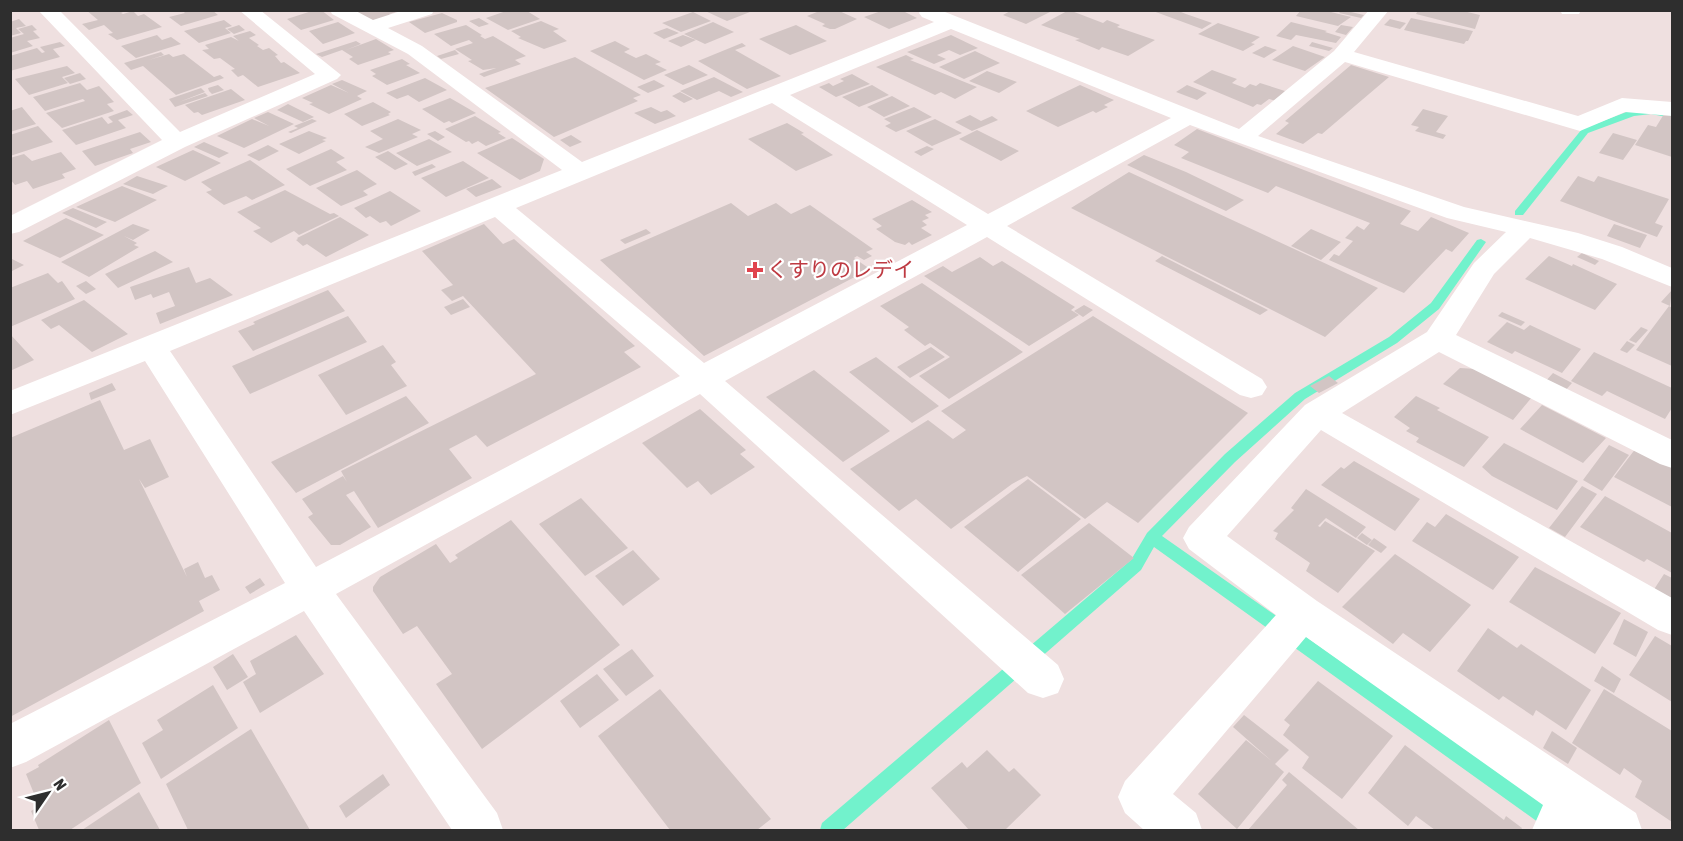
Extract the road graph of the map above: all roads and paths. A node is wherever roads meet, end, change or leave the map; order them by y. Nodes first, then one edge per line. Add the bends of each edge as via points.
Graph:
1 (46, 10) edge
2 (248, 10) edge
3 (339, 10) edge
4 (425, 10) edge
5 (925, 10) edge
6 (1380, 10) edge
7 (950, 22) junction
8 (371, 27) junction
9 (1341, 55) junction
10 (773, 94) junction
11 (1672, 109) edge
12 (1189, 117) junction
13 (1242, 138) junction
14 (177, 142) junction
15 (580, 172) junction
16 (498, 206) junction
17 (988, 225) junction
18 (10, 226) edge
19 (1522, 230) junction
20 (1672, 278) edge
21 (1438, 339) junction
22 (151, 346) junction
23 (702, 378) junction
24 (1251, 387) dead end
25 (10, 404) edge
26 (1317, 413) junction
27 (1672, 455) edge
28 (310, 589) junction
29 (1672, 618) edge
30 (1292, 626) junction
31 (1031, 668) dead end
32 (10, 747) edge
33 (1564, 814) edge
34 (480, 831) edge
35 (1179, 831) edge
36 (1618, 831) edge

1 - 14 street
2 - 14 street via 330,75
3 - 8 street
4 - 8 street
5 - 7 street
6 - 9 street
7 - 10 street
7 - 12 street
8 - 15 street via 415,50
9 - 11 street via 1580,124 1622,105
9 - 13 street
10 - 15 street
10 - 17 street
12 - 13 street
12 - 17 street
13 - 19 street via 1456,213
14 - 18 street
15 - 16 street
16 - 22 street
16 - 23 street
17 - 23 street
17 - 24 street
19 - 20 street via 1569,238
19 - 21 street via 1484,269
21 - 26 street
21 - 27 street
22 - 25 street
22 - 28 street
23 - 28 street
23 - 31 street
26 - 29 street
26 - 30 street via 1202,538
28 - 32 street
28 - 34 street
30 - 33 street
30 - 35 street via 1141,797
33 - 36 street

